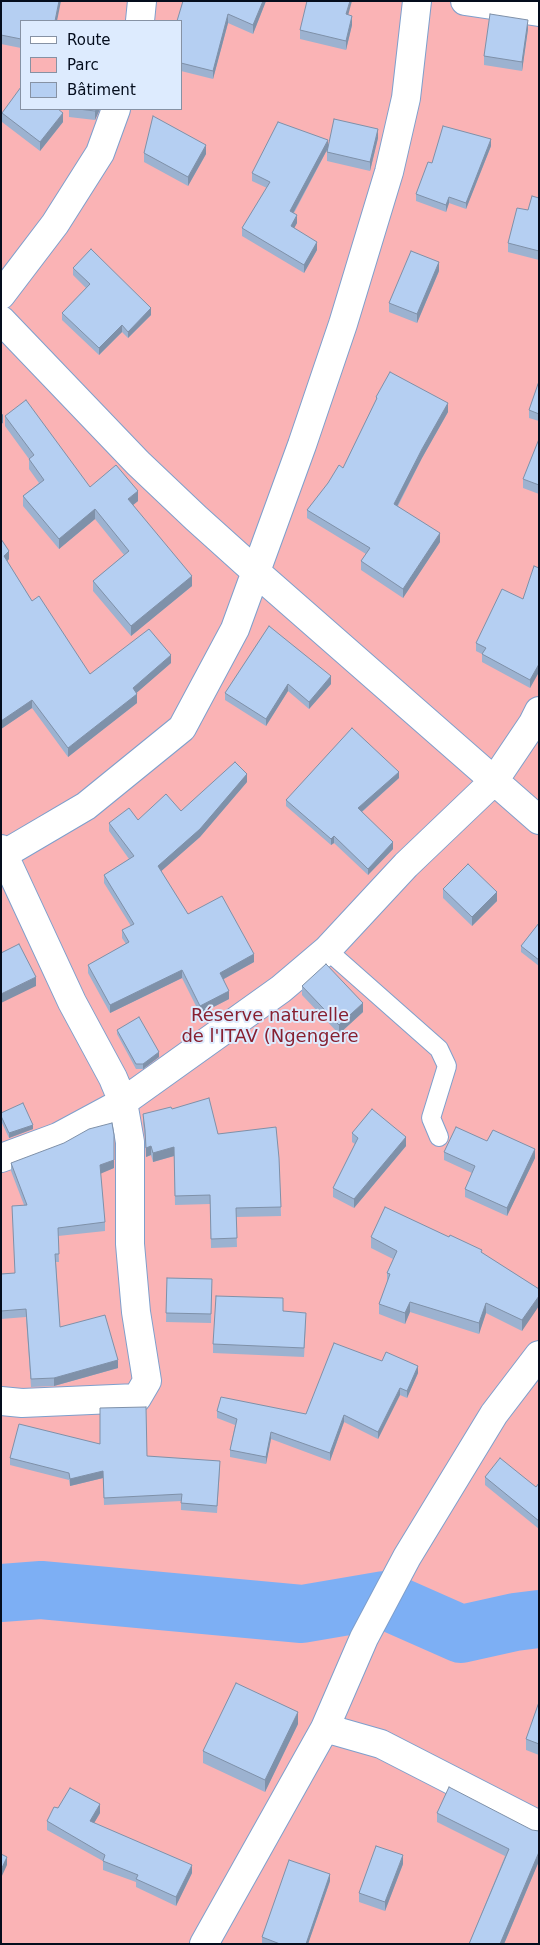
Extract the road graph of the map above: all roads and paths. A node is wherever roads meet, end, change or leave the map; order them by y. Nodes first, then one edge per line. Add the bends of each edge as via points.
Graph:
1 (142, 1) edge
2 (416, 1) edge
3 (466, 1) edge
4 (539, 12) edge
5 (140, 20) edge
6 (116, 110) edge
7 (1, 295) edge
8 (1, 320) edge
9 (256, 572) junction
10 (537, 720) edge
11 (494, 781) junction
12 (539, 820) edge
13 (2, 853) edge
14 (327, 950) junction
15 (123, 1102) junction
16 (439, 1136) dead end
17 (1, 1158) edge
18 (539, 1355) edge
19 (1, 1401) edge
20 (326, 1728) junction
21 (539, 1825) edge
22 (204, 1944) edge

1 - 5 street
2 - 9 street via 406,98 389,172 343,324
3 - 4 street
6 - 7 street via 100,154 55,224
8 - 9 street via 138,463
9 - 11 street
9 - 13 street via 235,629 182,728 86,806
10 - 11 street
11 - 12 street
11 - 14 street via 406,865
13 - 15 street
14 - 15 street via 281,988
14 - 16 lane via 439,1049 447,1066 430,1118
15 - 17 street via 58,1137
15 - 19 street via 130,1142 130,1244 147,1381 137,1398
18 - 20 street via 494,1414 407,1557 364,1638
20 - 21 street via 381,1744
20 - 22 street

